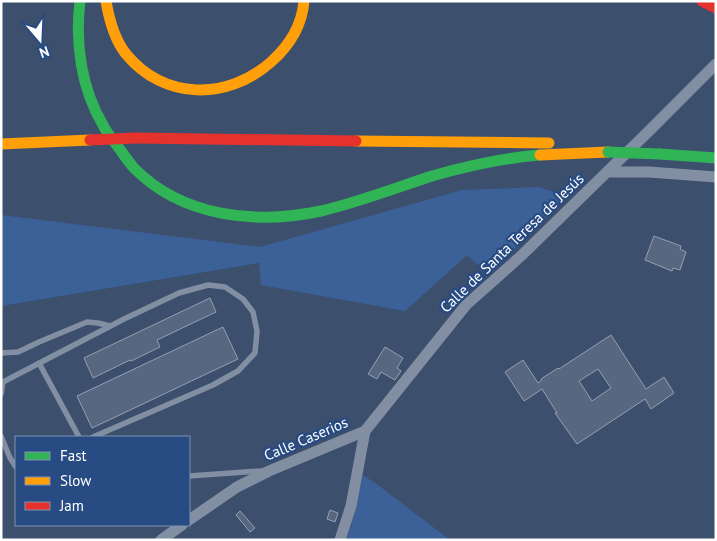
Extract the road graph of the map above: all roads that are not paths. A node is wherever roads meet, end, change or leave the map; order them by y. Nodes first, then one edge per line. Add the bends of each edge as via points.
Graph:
1 (80, 1) edge
2 (106, 1) edge
3 (304, 1) edge
4 (702, 1) edge
5 (716, 8) edge
6 (716, 64) edge
7 (1, 144) edge
8 (665, 150) junction
9 (716, 151) edge
10 (716, 158) edge
11 (607, 172) junction
12 (716, 177) edge
13 (110, 326) junction
14 (1, 354) edge
15 (39, 363) junction
16 (2, 382) edge
17 (1, 394) edge
18 (366, 431) junction
19 (1, 436) edge
20 (78, 436) edge
21 (95, 436) edge
22 (15, 466) edge
23 (269, 471) junction
24 (190, 476) edge
25 (190, 519) edge
26 (181, 526) edge
27 (161, 540) edge
28 (340, 540) edge

1 - 8 highway, bridge via 79,57 101,124 126,159 155,187 172,197 220,214 257,218 297,216 336,208 437,175 489,162 549,154
2 - 3 highway via 116,37 138,66 154,79 170,86 202,91 237,84 272,62 288,46 299,27
4 - 5 highway
6 - 11 street, Calle de Santa Teresa de Jesús
7 - 8 highway, bridge via 136,138 364,140 620,143
8 - 9 highway
8 - 10 highway
11 - 12 street, Calle de Santa Teresa de Jesús
11 - 18 street, Calle de Santa Teresa de Jesús via 466,305
13 - 14 lane via 87,322 18,352
13 - 15 lane
13 - 21 lane via 179,293 208,286 225,287 243,299 253,312 257,331 255,353 238,371 213,384
15 - 16 lane
15 - 20 lane
16 - 17 lane
18 - 23 street, Calle Caserios
18 - 28 street, Calle Caserios via 351,506
19 - 22 lane
23 - 24 lane
23 - 25 street, Calle Caserios via 237,487
26 - 27 street

